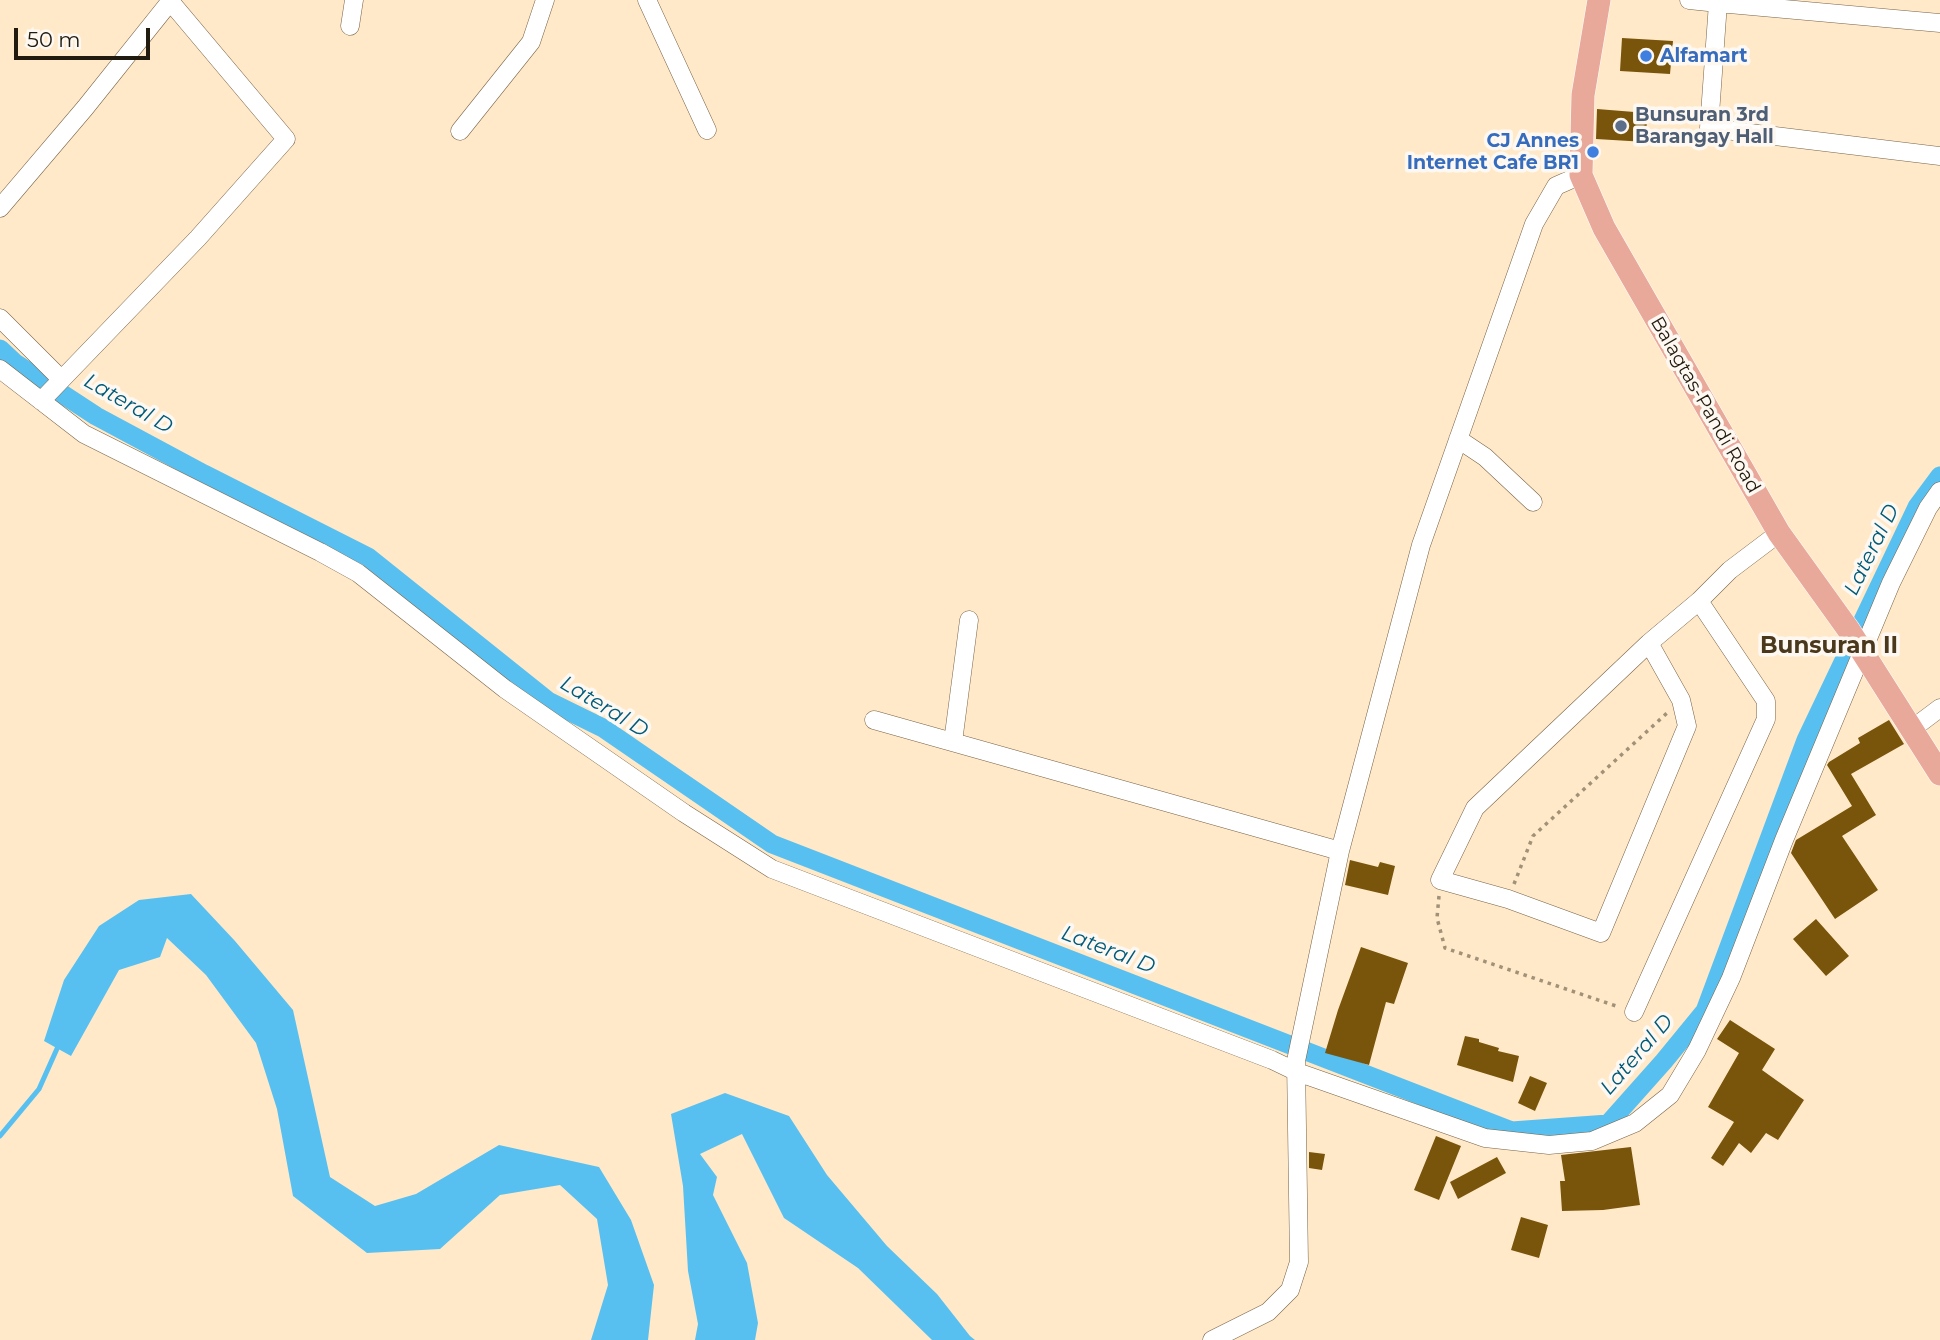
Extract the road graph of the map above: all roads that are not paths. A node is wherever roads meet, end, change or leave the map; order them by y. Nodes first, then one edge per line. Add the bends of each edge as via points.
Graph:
1 (354, 0) edge
2 (545, 0) edge
3 (647, 0) edge
4 (1599, 0) edge
5 (1689, 0) edge
6 (169, 1) edge
7 (1718, 3) junction
8 (1940, 23) edge
9 (350, 26) dead end
10 (707, 130) dead end
11 (460, 131) dead end
12 (1940, 156) edge
13 (1581, 175) junction
14 (0, 208) edge
15 (0, 318) edge
16 (0, 369) edge
17 (61, 379) junction
18 (41, 401) junction
19 (1458, 439) junction
20 (1940, 491) edge
21 (1533, 502) dead end
22 (1779, 533) junction
23 (1699, 601) junction
24 (969, 620) dead end
25 (1857, 642) junction
26 (1649, 643) junction
27 (1940, 708) edge
28 (874, 720) dead end
29 (1912, 729) junction
30 (953, 742) junction
31 (1940, 774) edge
32 (1340, 851) junction
33 (1634, 1012) road end
34 (1297, 1066) junction
35 (1212, 1340) edge

1 - 9 street
2 - 11 street via 531,42
3 - 10 street
4 - 13 main road, Balagtas-Pandi Road via 1583,95
5 - 7 street
6 - 14 street
6 - 17 street via 286,139 198,238
7 - 8 street
7 - 12 street via 1709,128
13 - 19 street via 1556,186 1534,224
13 - 22 main road, Balagtas-Pandi Road via 1604,228
15 - 17 street
16 - 18 street
17 - 18 street
18 - 34 street via 83,434 358,573 505,690 772,869
19 - 21 street via 1485,457
19 - 32 street via 1421,545
20 - 25 street
22 - 23 street via 1730,570
22 - 25 main road, Balagtas-Pandi Road
23 - 26 street
23 - 33 street via 1766,701 1766,719
24 - 30 street
25 - 29 main road, Balagtas-Pandi Road
25 - 34 street via 1731,978 1670,1095 1635,1123 1592,1140 1549,1145 1485,1138
26 - 26 street via 1681,700 1687,726 1601,933 1440,880 1475,808
27 - 29 street
28 - 30 street
29 - 31 main road, Balagtas-Pandi Road
30 - 32 street
32 - 34 street
34 - 35 street via 1299,1262 1290,1290 1268,1312

